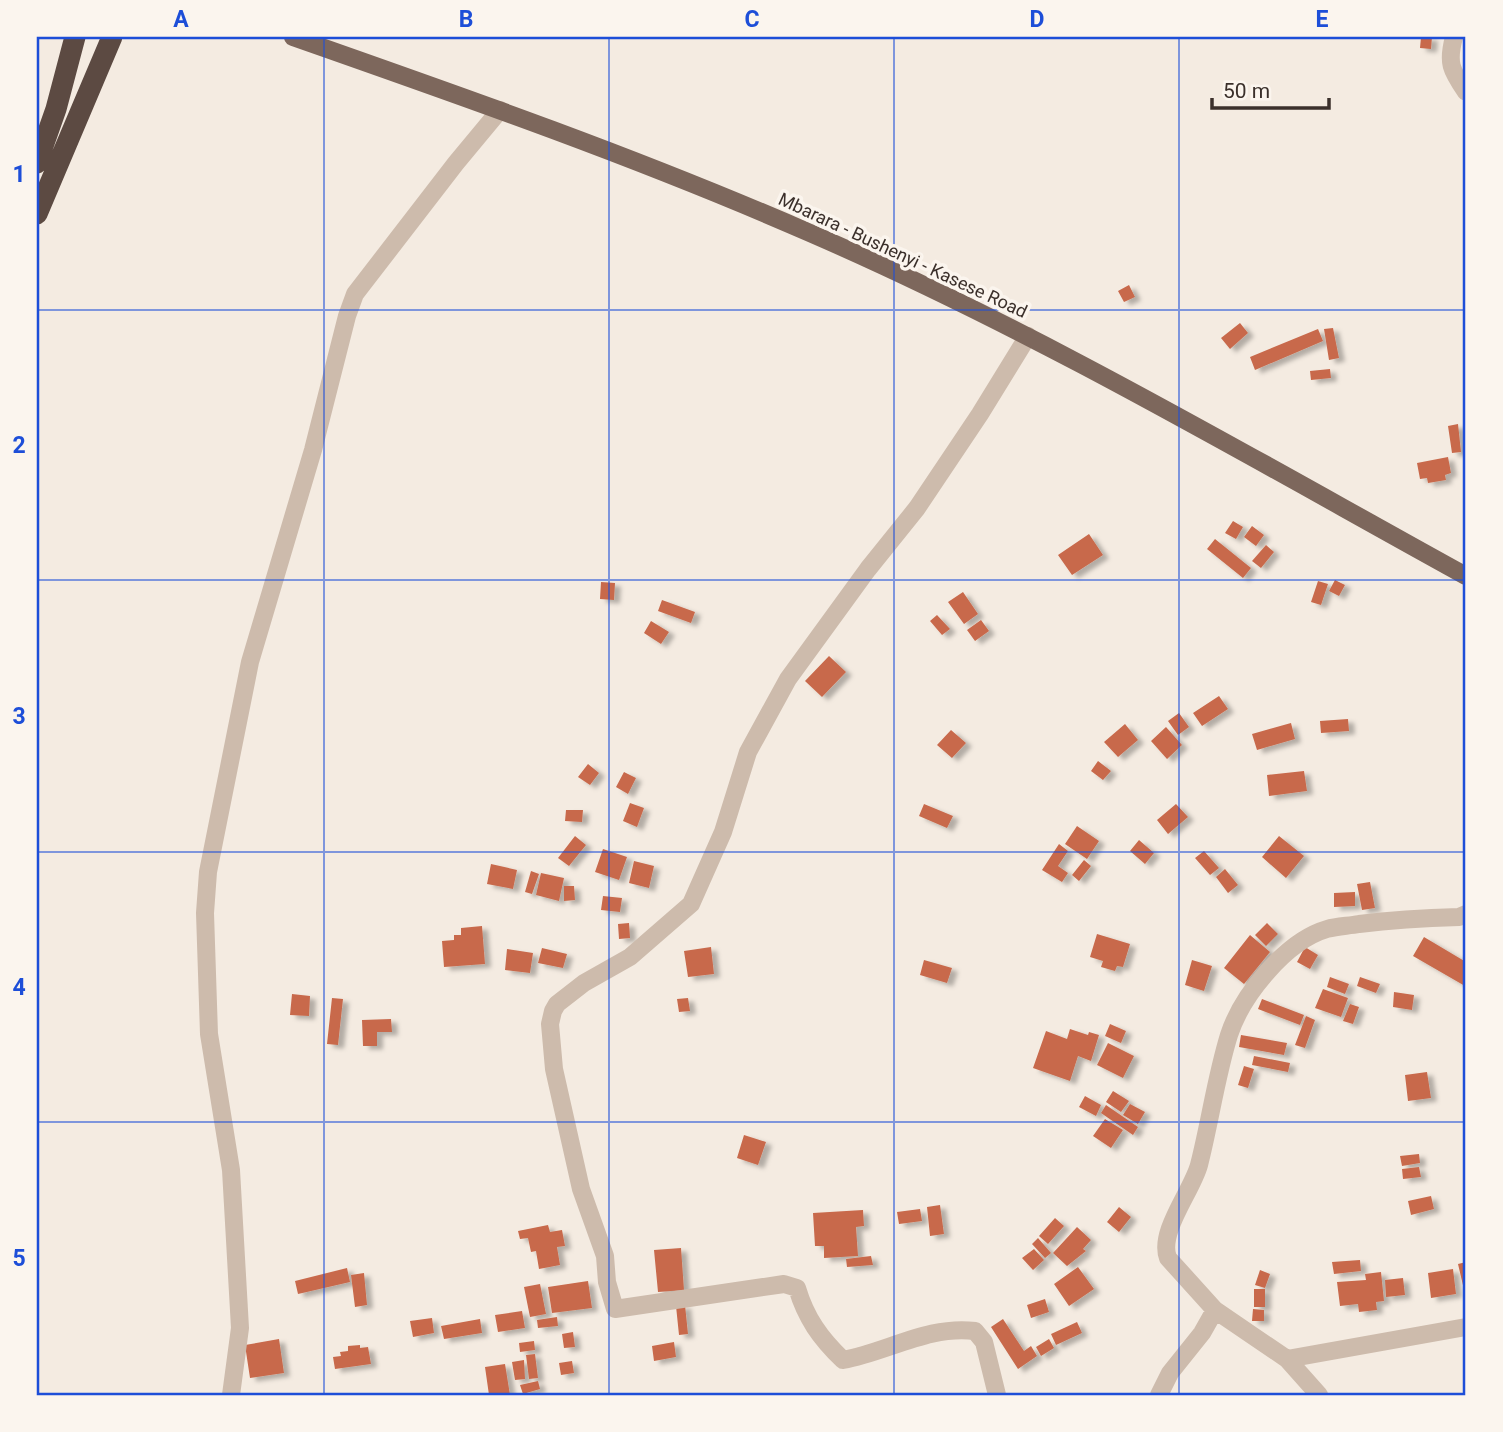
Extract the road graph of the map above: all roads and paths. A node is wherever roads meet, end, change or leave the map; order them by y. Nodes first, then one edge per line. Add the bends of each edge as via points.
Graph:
1 (75, 37) edge
2 (113, 37) edge
3 (293, 37) edge
4 (1454, 37) edge
5 (1466, 92) edge
6 (500, 110) junction
7 (37, 163) edge
8 (37, 214) edge
9 (1028, 336) junction
10 (1466, 573) edge
11 (1466, 914) edge
12 (1215, 1310) junction
13 (1466, 1327) edge
14 (1287, 1359) junction
15 (231, 1395) edge
16 (998, 1395) edge
17 (1159, 1395) edge
18 (1319, 1395) edge

1 - 7 highway
2 - 8 highway
3 - 6 main road, Mbarara - Bushenyi - Kasese Road
4 - 5 street via 1450,64
6 - 9 main road, Mbarara - Bushenyi - Kasese Road via 811,233
6 - 15 street via 355,294 250,662 208,872 205,913 209,1034 231,1170 237,1262 240,1328
9 - 10 main road, Mbarara - Bushenyi - Kasese Road
9 - 16 street via 916,508 788,679 748,752 723,832 691,904 630,957 557,1004 551,1024 554,1069 575,1163 605,1256 615,1309 784,1284 797,1288 803,1310 843,1360 936,1334 975,1331 984,1342
11 - 12 street via 1328,929 1286,952 1254,989 1230,1033 1197,1172 1165,1250
12 - 14 street
12 - 17 street
13 - 14 street
14 - 18 street

